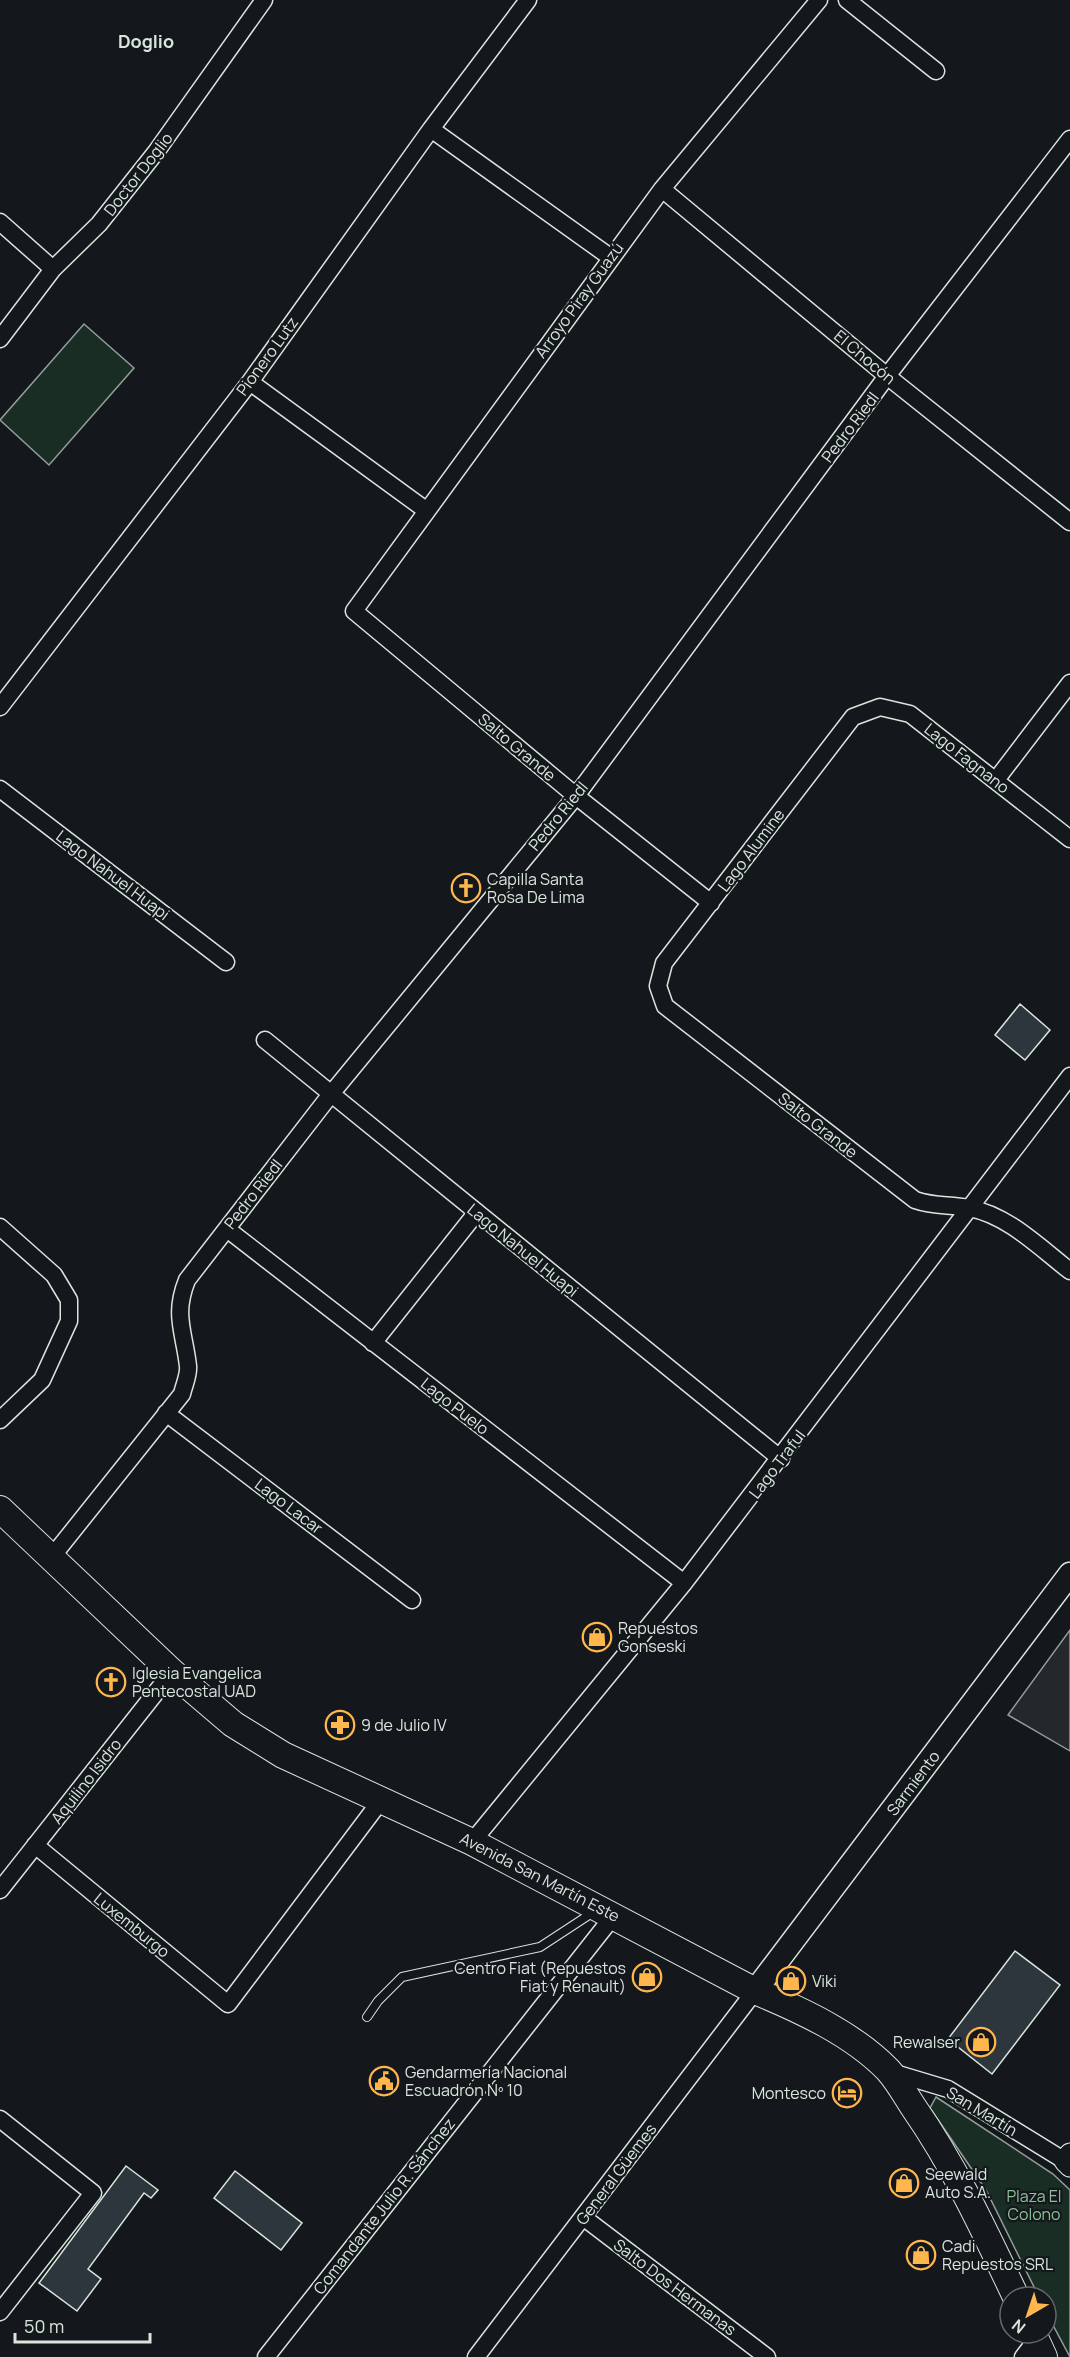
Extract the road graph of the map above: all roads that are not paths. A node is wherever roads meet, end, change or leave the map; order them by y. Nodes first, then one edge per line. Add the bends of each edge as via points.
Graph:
1 (264, 0) edge
2 (528, 0) edge
3 (819, 0) edge
4 (847, 0) edge
5 (936, 71) dead end
6 (431, 129) junction
7 (1070, 139) edge
8 (662, 189) junction
9 (0, 222) edge
10 (610, 257) junction
11 (53, 269) junction
12 (0, 339) edge
13 (887, 376) junction
14 (250, 382) junction
15 (427, 511) junction
16 (1070, 522) edge
17 (354, 611) joint
18 (1070, 683) edge
19 (0, 707) edge
20 (853, 717) joint
21 (996, 780) junction
22 (0, 789) edge
23 (576, 796) junction
24 (1070, 840) edge
25 (711, 903) junction
26 (226, 962) dead end
27 (657, 986) joint
28 (265, 1040) dead end
29 (1070, 1077) edge
30 (331, 1094) junction
31 (970, 1208) junction
32 (477, 1212) junction
33 (0, 1227) edge
34 (227, 1229) junction
35 (1070, 1271) edge
36 (373, 1343) junction
37 (166, 1413) junction
38 (0, 1420) edge
39 (781, 1459) junction
40 (0, 1509) edge
41 (51, 1557) junction
42 (1070, 1574) edge
43 (684, 1583) junction
44 (412, 1600) dead end
45 (172, 1672) junction
46 (382, 1799) junction
47 (472, 1842) junction
48 (35, 1845) junction
49 (0, 1890) edge
50 (607, 1911) junction
51 (755, 1991) junction
52 (367, 2017) dead end
53 (888, 2071) junction
54 (0, 2119) edge
55 (1068, 2160) edge
56 (582, 2217) junction
57 (1010, 2285) edge
58 (0, 2312) edge
59 (266, 2357) edge
60 (476, 2357) edge
61 (767, 2357) edge

1 - 11 street, Doctor Doglio via 156,153 99,224
2 - 6 street, Pionero Lutz
3 - 8 street, Arroyo Piray Guazú
4 - 5 street
6 - 10 street
6 - 14 street, Pionero Lutz
7 - 13 street, Pedro Riedl
8 - 10 street, Arroyo Piray Guazú
8 - 13 street, El Chocón
9 - 11 street
10 - 15 street, Arroyo Piray Guazú
11 - 12 street, Doctor Doglio
13 - 16 street, El Chocón
13 - 23 street, Pedro Riedl
14 - 15 street
14 - 19 street, Pionero Lutz
15 - 17 street, Arroyo Piray Guazú
17 - 23 street, Salto Grande
18 - 21 street
20 - 21 street, Lago Fagnano via 880,707 910,714
20 - 25 street, Lago Alumine
21 - 24 street, Lago Fagnano
22 - 26 street, Lago Nahuel Huapi
23 - 25 street, Salto Grande
23 - 30 street, Pedro Riedl
25 - 27 street, Lago Alumine via 664,963
27 - 31 street, Salto Grande via 665,1006 915,1200 934,1207
28 - 30 street, Lago Nahuel Huapi
29 - 31 street, Lago Traful
30 - 32 street, Lago Nahuel Huapi
30 - 34 street, Pedro Riedl
31 - 35 street, Salto Grande via 1006,1222
31 - 39 street, Lago Traful
32 - 36 street
32 - 39 street, Lago Nahuel Huapi
33 - 38 street via 54,1275 69,1300 69,1321 42,1380
34 - 36 street, Lago Puelo
34 - 37 street, Pedro Riedl via 187,1280 180,1298 178,1317 188,1369 182,1394
36 - 43 street, Lago Puelo
37 - 41 street, Pedro Riedl
37 - 44 street, Lago Lacar
39 - 43 street, Lago Traful
40 - 41 main road, Avenida San Martín Este
41 - 45 main road, Avenida San Martín Este
42 - 51 main road, Sarmiento
43 - 47 street, Lago Traful
45 - 46 main road, Avenida San Martín Este via 232,1724 283,1755
45 - 48 street, Aquilino Isidro
46 - 47 main road, Avenida San Martín Este
46 - 48 street, Luxemburgo via 228,2004
47 - 50 main road, Avenida San Martín Este
48 - 49 street, Aquilino Isidro
50 - 51 main road, Avenida San Martín Este
50 - 52 lane via 540,1947 402,1977
50 - 59 street, Comandante Julio R. Sánchez
51 - 53 main road, Avenida San Martín Este via 795,2008 850,2040
51 - 56 street, General Güemes
53 - 55 street, San Martín via 948,2089
53 - 57 main road, Avenida San Martín Este via 941,2149
54 - 58 street via 93,2193
56 - 60 street, General Güemes
56 - 61 street, Salto Dos Hermanas

